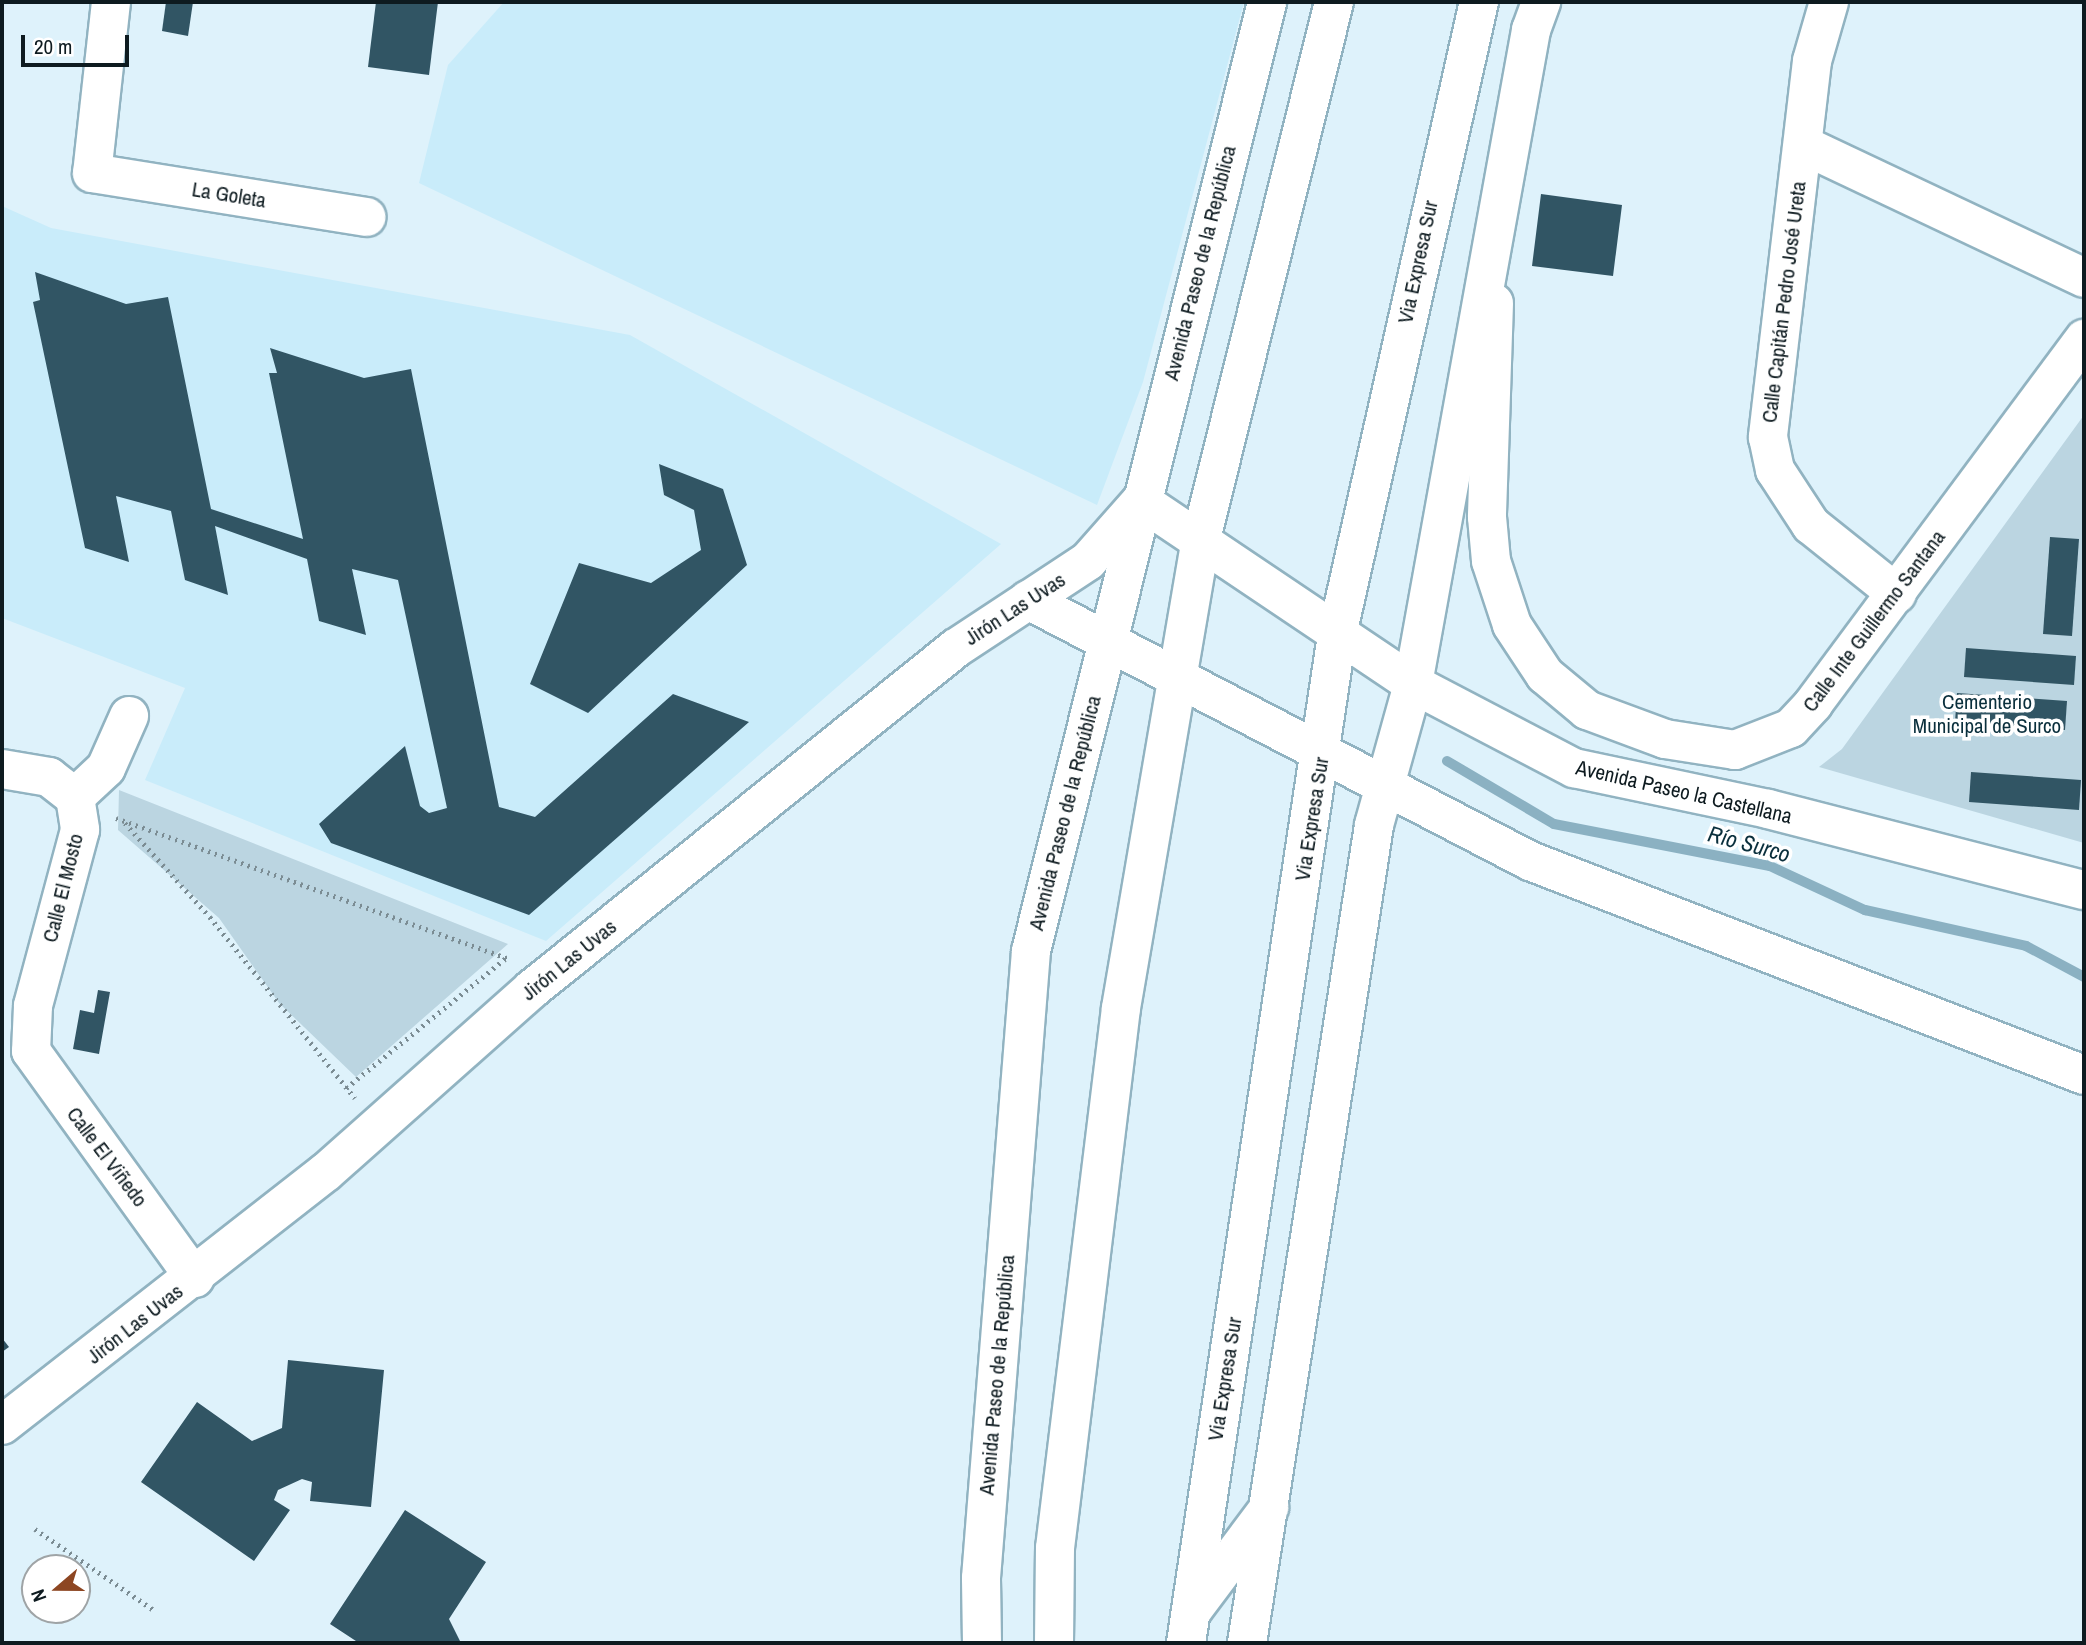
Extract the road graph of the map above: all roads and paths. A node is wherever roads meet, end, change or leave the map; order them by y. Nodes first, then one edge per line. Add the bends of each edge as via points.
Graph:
1 (111, 2) edge
2 (1267, 2) edge
3 (1334, 2) edge
4 (1479, 2) edge
5 (1541, 2) edge
6 (1829, 2) edge
7 (1803, 145) junction
8 (366, 216) dead end
9 (1495, 256) junction
10 (2084, 278) edge
11 (2084, 340) edge
12 (1141, 501) junction
13 (1201, 539) junction
14 (1897, 594) junction
15 (1028, 600) junction
16 (1337, 635) junction
17 (1106, 642) junction
18 (1177, 679) junction
19 (1413, 684) junction
20 (129, 716) dead end
21 (1321, 756) junction
22 (2, 769) edge
23 (1384, 786) junction
24 (75, 797) junction
25 (124, 822) junction
26 (2084, 890) edge
27 (506, 957) junction
28 (552, 973) junction
29 (14, 1033) edge
30 (2084, 1075) edge
31 (346, 1088) junction
32 (377, 1126) junction
33 (195, 1278) junction
34 (2, 1425) edge
35 (1269, 1508) junction
36 (35, 1529) dead end
37 (155, 1611) dead end
38 (1188, 1628) edge
39 (982, 1643) edge
40 (1054, 1643) edge
41 (1247, 1643) edge

1 - 8 main road, La Goleta via 92,173
2 - 12 main road, Avenida Paseo de la República
3 - 13 main road
4 - 16 main road, Via Expresa Sur
5 - 9 main road via 1516,110
6 - 7 main road, Calle Capitán Pedro José Ureta via 1812,61
7 - 10 main road
7 - 14 main road, Calle Capitán Pedro José Ureta via 1768,437 1775,470 1811,525
9 - 14 main road, Calle Inte Guillermo Santana via 1489,539 1500,596 1545,675 1587,710 1665,740 1735,750 1791,728
9 - 19 main road
11 - 14 main road, Calle Inte Guillermo Santana
12 - 13 main road, Avenida Paseo la Castellana
12 - 15 main road, Jirón Las Uvas via 1088,561
12 - 17 main road, Avenida Paseo de la República
13 - 16 main road, Avenida Paseo la Castellana
13 - 18 main road
15 - 17 main road
15 - 28 main road, Jirón Las Uvas via 956,648
16 - 19 main road, Avenida Paseo la Castellana
16 - 21 main road, Via Expresa Sur
17 - 18 main road
17 - 39 main road, Avenida Paseo de la República via 1031,951 981,1578
18 - 21 main road
18 - 40 main road via 1121,1008 1055,1548
19 - 23 main road
19 - 26 main road, Avenida Paseo la Castellana via 1574,768
20 - 24 main road via 106,768
21 - 23 main road
21 - 38 main road, Via Expresa Sur
22 - 24 main road via 49,777
23 - 30 main road via 1596,889
23 - 35 main road
24 - 25 path
24 - 29 main road, Calle El Mosto via 80,830
25 - 27 path
25 - 31 path via 210,917
27 - 28 path
27 - 31 path
28 - 32 main road, Jirón Las Uvas
29 - 33 main road, Calle El Viñedo
31 - 32 path
32 - 33 main road, Jirón Las Uvas
33 - 34 main road, Jirón Las Uvas
35 - 38 main road
35 - 41 main road
36 - 37 path

